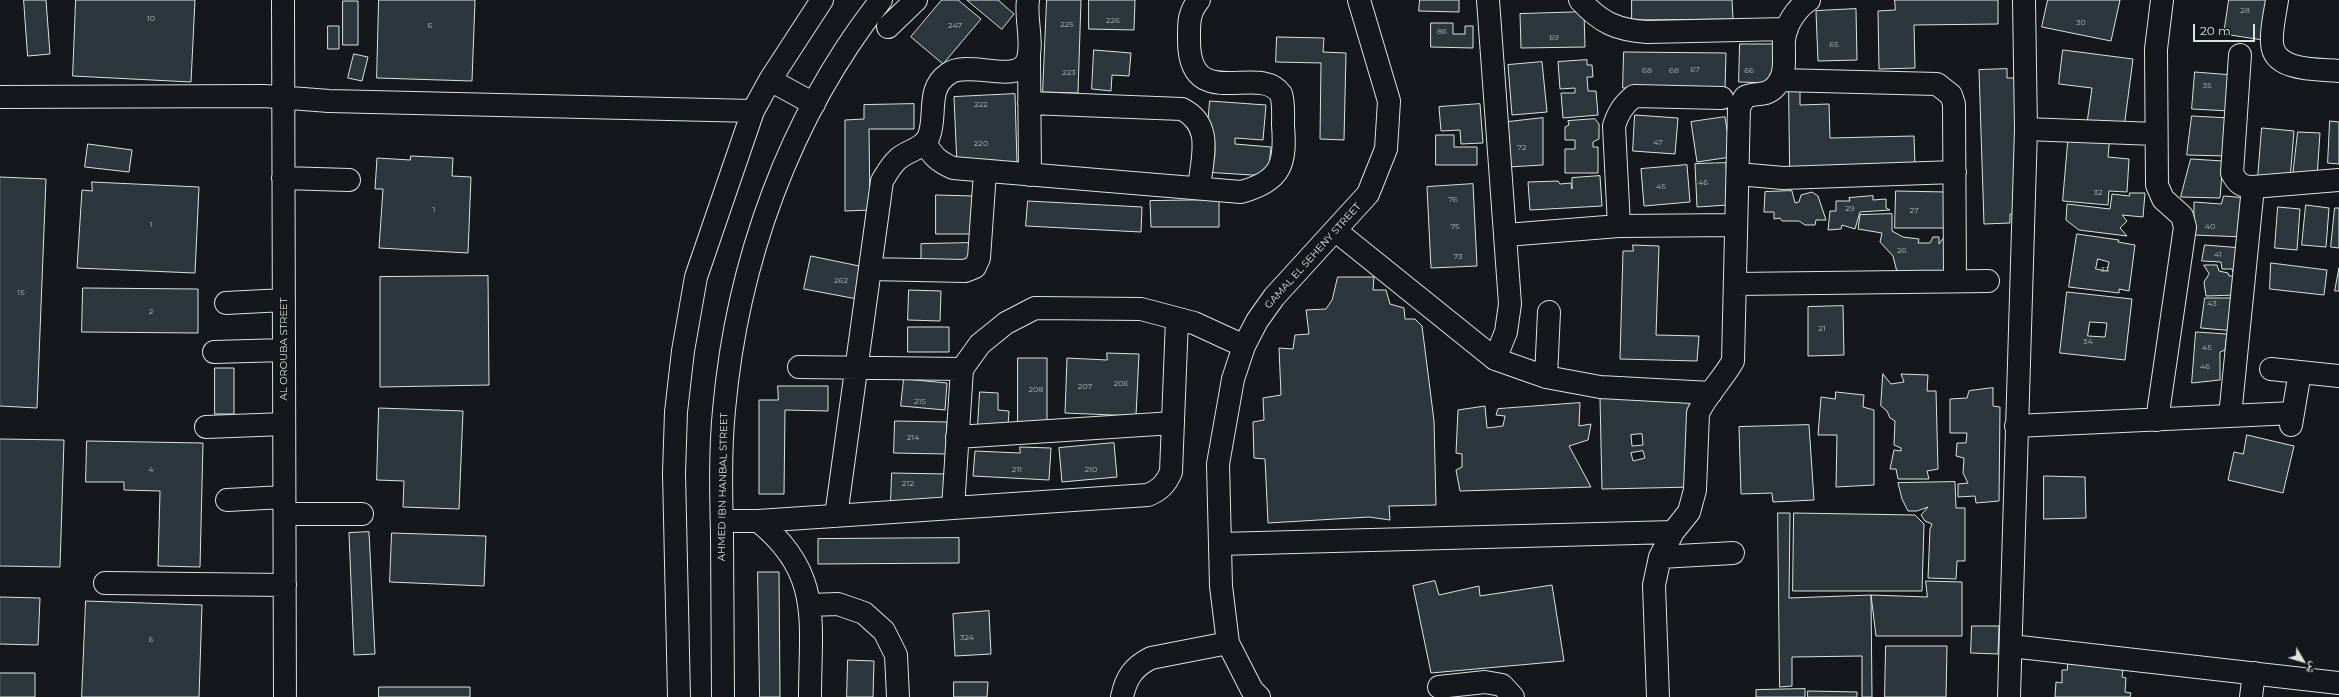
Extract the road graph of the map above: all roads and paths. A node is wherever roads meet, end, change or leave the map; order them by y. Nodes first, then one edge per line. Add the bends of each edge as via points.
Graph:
1 (283, 0) edge
2 (822, 0) edge
3 (881, 0) edge
4 (916, 0) edge
5 (1010, 0) edge
6 (1200, 0) edge
7 (1359, 0) edge
8 (1488, 0) edge
9 (1580, 0) edge
10 (1809, 0) edge
11 (2024, 0) edge
12 (2162, 0) edge
13 (2277, 0) edge
14 (1028, 8) edge
15 (888, 27) dead end
16 (1787, 29) junction
17 (2240, 55) dead end
18 (1028, 56) junction
19 (2339, 71) edge
20 (770, 80) junction
21 (1780, 80) junction
22 (0, 97) edge
23 (283, 97) junction
24 (1722, 98) dead end
25 (1029, 103) junction
26 (814, 104) junction
27 (753, 112) junction
28 (2026, 129) junction
29 (2156, 134) junction
30 (925, 142) junction
31 (985, 172) junction
32 (1955, 172) junction
33 (1738, 174) junction
34 (1030, 175) junction
35 (283, 178) junction
36 (349, 180) dead end
37 (2339, 180) edge
38 (1199, 188) junction
39 (2253, 188) junction
40 (1736, 225) junction
41 (1619, 226) junction
42 (1336, 231) junction
43 (1506, 235) junction
44 (870, 269) junction
45 (1955, 281) junction
46 (1988, 281) dead end
47 (1735, 284) junction
48 (284, 300) junction
49 (226, 303) dead end
50 (1549, 312) dead end
51 (1177, 319) junction
52 (1244, 346) junction
53 (284, 350) junction
54 (214, 352) dead end
55 (1495, 359) junction
56 (799, 367) dead end
57 (857, 368) junction
58 (962, 369) junction
59 (2271, 369) dead end
60 (2300, 372) junction
61 (2339, 376) edge
62 (1546, 377) junction
63 (1711, 393) junction
64 (2230, 416) junction
65 (2157, 420) junction
66 (1173, 423) junction
67 (284, 424) junction
68 (2016, 426) junction
69 (206, 427) dead end
70 (958, 438) junction
71 (227, 500) dead end
72 (284, 506) junction
73 (953, 508) junction
74 (362, 514) dead end
75 (836, 516) junction
76 (722, 520) junction
77 (758, 521) junction
78 (1673, 532) junction
79 (1220, 544) junction
80 (1733, 553) dead end
81 (1660, 557) junction
82 (105, 583) dead end
83 (285, 585) junction
84 (810, 605) junction
85 (1228, 642) junction
86 (2011, 646) junction
87 (2254, 673) junction
88 (2339, 683) edge
89 (1439, 687) dead end
90 (285, 697) edge
91 (679, 697) edge
92 (723, 697) edge
93 (810, 697) edge
94 (898, 697) edge
95 (1122, 697) edge
96 (1259, 697) edge
97 (1513, 697) edge
98 (1658, 697) edge
99 (2009, 697) edge
100 (2251, 697) edge

1 - 23 street, AL OROUBA STREET
2 - 20 street
3 - 26 street, AHMED IBN HANBAL STREET via 830,74
4 - 15 street
5 - 14 street
6 - 38 street via 1193,7 1189,18 1191,64 1196,72 1213,82 1269,84 1278,90 1282,99 1285,152 1279,167 1269,179 1256,188 1241,192
7 - 42 street, GAMAL EL SEHENY STREET via 1389,101 1386,149 1368,194
8 - 43 street
9 - 16 street via 1606,23 1626,30 1647,32
10 - 16 street via 1801,6
11 - 28 street
12 - 29 street via 2156,49
13 - 19 street via 2272,44 2278,58 2291,65
14 - 18 street
16 - 21 street via 1784,40 1784,70
17 - 39 street via 2232,173 2240,184
18 - 25 street
18 - 30 street via 1024,66 1016,72 958,69 949,73 936,88 929,135
20 - 26 street
20 - 27 street
21 - 32 street via 1937,84 1951,96 1954,104
21 - 33 street via 1774,89 1765,94 1749,95 1740,103
22 - 23 street
23 - 27 street via 329,101
23 - 35 street, AL OROUBA STREET
24 - 41 street via 1634,96 1624,104 1617,114 1614,126
25 - 34 street
25 - 38 street via 1182,109 1198,120 1204,138
26 - 76 street, AHMED IBN HANBAL STREET via 785,162 768,204 739,306 729,358 724,412
27 - 91 street via 696,277 683,350 676,412 674,473
28 - 29 street
28 - 68 street
29 - 65 street via 2157,185 2163,199 2182,216 2185,227
30 - 31 street via 931,154 941,163 953,168
30 - 44 street via 898,158 882,181
31 - 34 street
31 - 44 street via 979,258 975,267 965,271
32 - 33 street via 1783,178
32 - 45 street
33 - 40 street
34 - 38 street
35 - 36 street
35 - 48 street, AL OROUBA STREET
37 - 39 street
39 - 64 street
40 - 41 street
40 - 47 street
41 - 43 street
42 - 52 street, GAMAL EL SEHENY STREET via 1274,297
42 - 55 street
43 - 55 street via 1510,304 1506,332
44 - 57 street
45 - 46 street
45 - 47 street
47 - 63 street via 1733,361
48 - 49 street
48 - 53 street, AL OROUBA STREET
50 - 62 street
51 - 52 street via 1194,323
51 - 58 street via 1141,309 1035,308 1006,323 980,344
51 - 66 street
52 - 79 street, GAMAL EL SEHENY STREET via 1233,379 1218,464
53 - 54 street
53 - 67 street, AL OROUBA STREET
55 - 62 street
56 - 57 street
57 - 58 street
57 - 75 street
58 - 70 street
59 - 60 street
60 - 61 street
60 - 64 street via 2292,419
62 - 63 street via 1600,388
63 - 78 street via 1698,413 1695,490 1689,512
64 - 65 street
65 - 68 street
66 - 70 street
66 - 73 street via 1170,472 1163,487 1156,492 1148,495
67 - 69 street
67 - 72 street, AL OROUBA STREET
68 - 86 street
70 - 73 street
71 - 72 street
72 - 74 street
72 - 83 street, AL OROUBA STREET
73 - 75 street
75 - 77 street
76 - 77 street
76 - 92 street, AHMED IBN HANBAL STREET
77 - 84 street via 778,537 794,557 804,580
78 - 79 street
78 - 81 street
79 - 85 street, GAMAL EL SEHENY STREET via 1221,586
80 - 81 street
81 - 98 street via 1654,585
82 - 83 street
83 - 90 street, AL OROUBA STREET
84 - 93 street
84 - 94 street via 838,604 864,613 884,631 896,655
85 - 95 street via 1151,658 1131,672 1125,682
85 - 96 street, GAMAL EL SEHENY STREET via 1252,690
86 - 87 street
86 - 99 street
87 - 88 street
87 - 100 street
89 - 97 street via 1485,682 1502,685

